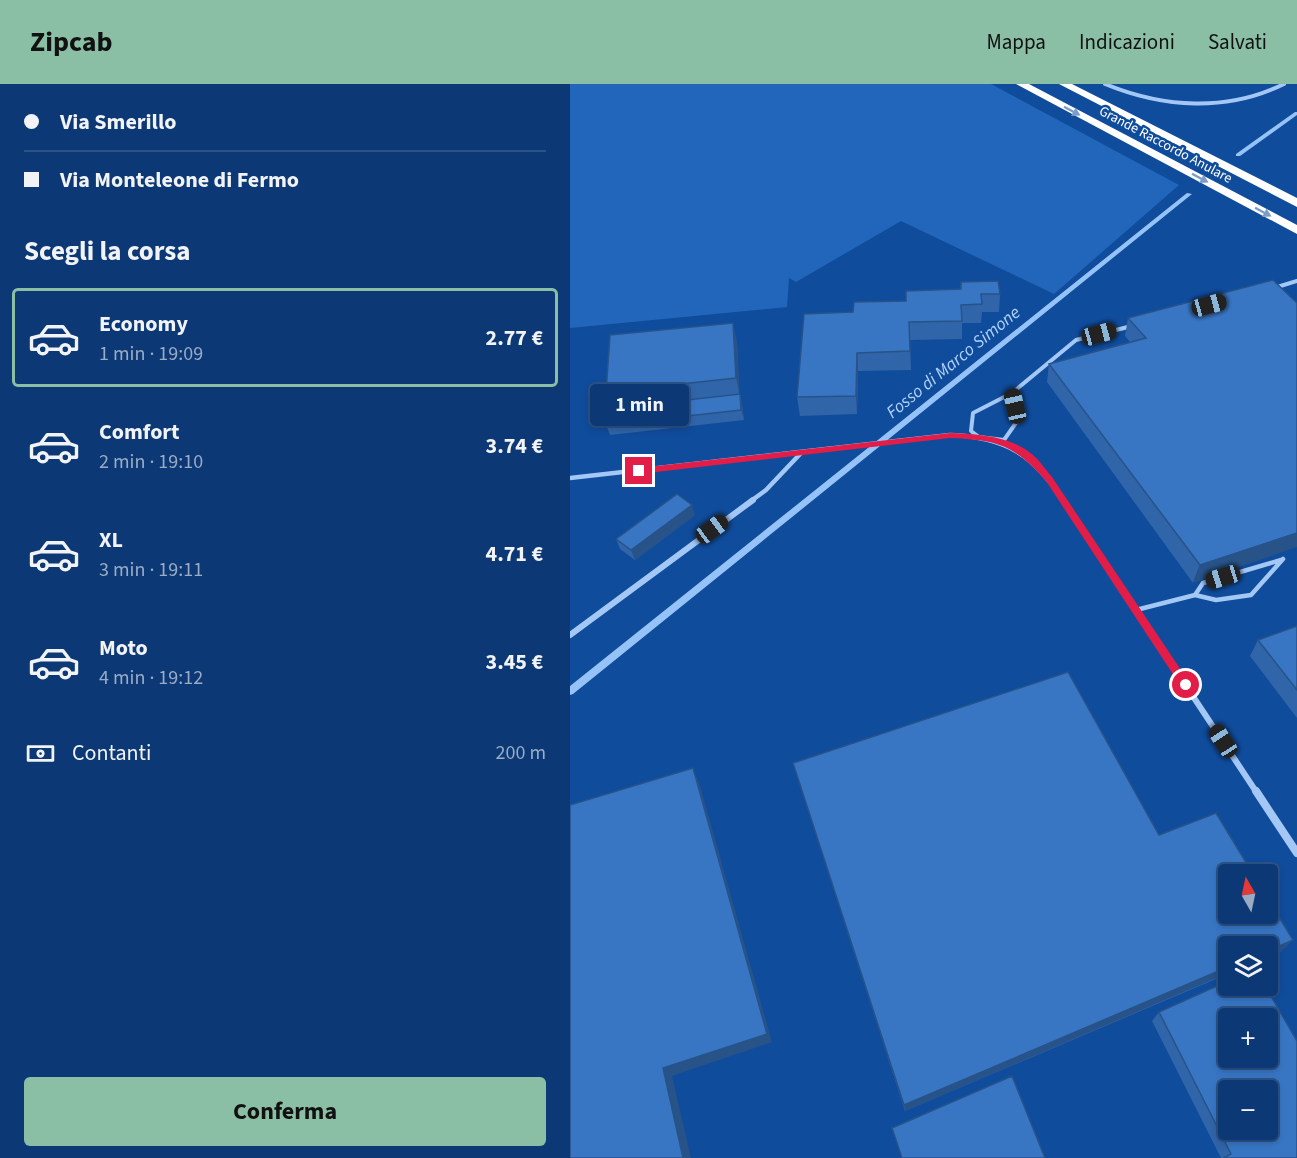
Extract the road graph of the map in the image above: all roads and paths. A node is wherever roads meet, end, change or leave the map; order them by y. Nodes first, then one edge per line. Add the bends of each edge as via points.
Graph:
1 (1020, 84) edge
2 (1064, 84) edge
3 (1105, 84) edge
4 (1284, 84) edge
5 (1297, 202) edge
6 (1297, 230) edge
7 (1297, 282) edge
8 (1264, 290) edge
9 (1143, 323) edge
10 (1012, 393) junction
11 (979, 437) junction
12 (801, 453) junction
13 (570, 478) edge
14 (1195, 595) junction
15 (1136, 610) junction
16 (570, 635) edge
17 (1297, 853) edge

1 -> 6 highway, Grande Raccordo Anulare
2 - 5 highway, Grande Raccordo Anulare
3 - 4 street via 1151,100 1198,103 1256,97
7 - 8 lane
9 - 10 lane via 1077,340
10 - 11 lane via 974,413 971,430
10 - 11 lane via 1018,420 1004,440
11 - 12 street via 950,435
11 - 15 street via 1013,446 1037,464
12 - 13 street
12 - 16 street via 766,490
14 - 14 lane via 1216,600 1251,595 1283,559 1203,583
14 - 15 lane
15 - 17 street

